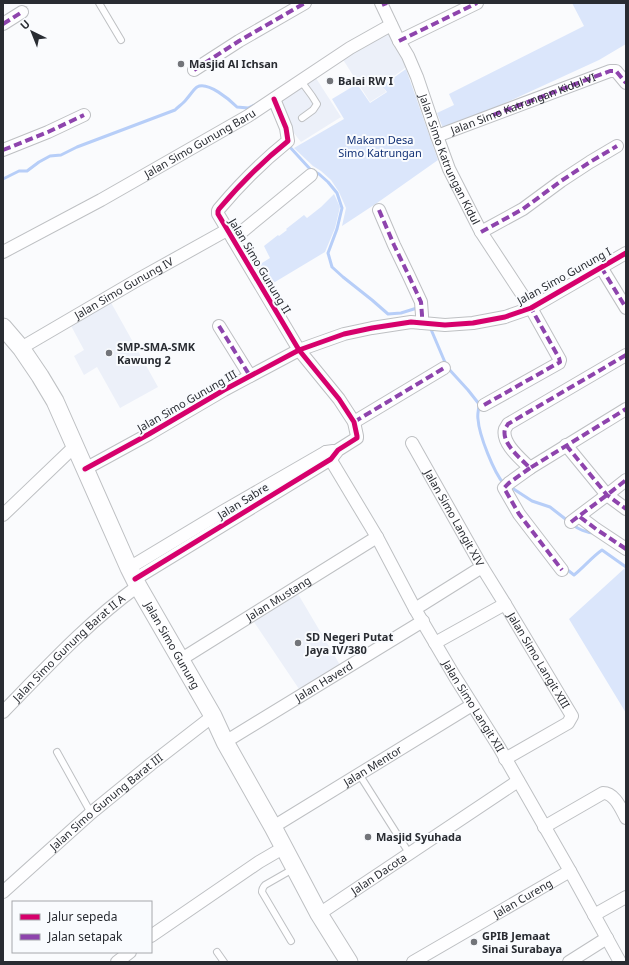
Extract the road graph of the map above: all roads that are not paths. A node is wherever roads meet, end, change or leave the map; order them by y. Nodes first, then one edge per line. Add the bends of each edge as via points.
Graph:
1 (100, 3) edge
2 (305, 3) edge
3 (476, 3) edge
4 (383, 4) edge
5 (22, 12) dead end
6 (3, 24) edge
7 (392, 25) junction
8 (121, 40) dead end
9 (399, 41) junction
10 (194, 70) dead end
11 (300, 81) junction
12 (626, 82) edge
13 (268, 103) junction
14 (84, 116) dead end
15 (302, 118) dead end
16 (437, 136) junction
17 (617, 146) dead end
18 (3, 150) edge
19 (311, 175) dead end
20 (379, 210) dead end
21 (481, 232) junction
22 (230, 234) junction
23 (3, 252) edge
24 (626, 252) edge
25 (601, 267) junction
26 (530, 308) junction
27 (626, 308) edge
28 (424, 318) junction
29 (219, 326) dead end
30 (3, 327) edge
31 (21, 348) junction
32 (299, 350) junction
33 (626, 355) edge
34 (444, 368) dead end
35 (250, 376) junction
36 (484, 405) dead end
37 (626, 409) edge
38 (354, 422) junction
39 (412, 443) dead end
40 (566, 445) junction
41 (75, 446) junction
42 (332, 454) junction
43 (530, 468) junction
44 (85, 469) junction
45 (626, 480) edge
46 (607, 495) junction
47 (626, 508) edge
48 (3, 515) edge
49 (377, 537) junction
50 (626, 549) edge
51 (482, 567) junction
52 (562, 570) dead end
53 (134, 578) junction
54 (505, 604) junction
55 (415, 609) junction
56 (423, 621) junction
57 (435, 643) junction
58 (180, 660) junction
59 (472, 705) junction
60 (3, 712) edge
61 (212, 716) junction
62 (225, 742) junction
63 (57, 752) dead end
64 (505, 759) junction
65 (359, 774) junction
66 (518, 781) junction
67 (91, 813) junction
68 (626, 818) edge
69 (273, 827) junction
70 (544, 827) junction
71 (283, 848) junction
72 (409, 853) junction
73 (295, 868) junction
74 (570, 871) junction
75 (3, 892) edge
76 (626, 897) edge
77 (319, 914) junction
78 (594, 915) junction
79 (152, 935) edge
80 (607, 938) junction
81 (291, 941) dead end
82 (217, 952) dead end
83 (129, 953) edge
84 (117, 962) edge
85 (224, 962) edge
86 (349, 962) edge
87 (413, 962) edge
88 (569, 962) edge
89 (620, 962) edge

1 - 8 lane
2 - 10 street
3 - 9 street
4 - 7 street, Jalan Simo Katrungan Kidul
5 - 6 street
7 - 9 street, Jalan Simo Katrungan Kidul
7 - 11 street, Jalan Simo Gunung Baru via 350,48
9 - 16 street, Jalan Simo Katrungan Kidul via 417,77
11 - 13 street, Jalan Simo Gunung Baru
11 - 15 lane via 317,104
12 - 16 street, Jalan Simo Katrungan Kidul VI via 616,71 610,71
13 - 22 street, Jalan Simo Gunung II via 286,128 287,142 237,188 219,209 218,214
13 - 23 street, Jalan Simo Gunung Baru via 101,200
14 - 18 street
16 - 21 street, Jalan Simo Katrungan Kidul via 449,169
17 - 21 street via 523,208
19 - 22 street, Jalan Simo Gunung IV
20 - 28 street via 421,302
21 - 26 street, Jalan Simo Katrungan Kidul
22 - 31 street, Jalan Simo Gunung IV via 139,279
22 - 32 street, Jalan Simo Gunung II
24 - 25 street, Jalan Simo Gunung I
25 - 26 street, Jalan Simo Gunung I
25 - 27 street
26 - 28 street, Jalan Simo Gunung I via 473,324 445,325
26 - 36 street, Jalan Simo Katrungan Kidul via 560,362
28 - 32 street, Jalan Simo Gunung I via 344,334
29 - 35 street
30 - 31 main road, Jalan Simo Gunung
31 - 41 main road, Jalan Simo Gunung via 55,401
32 - 35 street, Jalan Simo Gunung III
32 - 38 street, Jalan Simo Gunung II via 339,399
33 - 43 street via 508,424 505,438 511,450
34 - 38 street
35 - 44 street, Jalan Simo Gunung III
37 - 40 street
38 - 42 street, Jalan Sabre via 357,436 355,440
39 - 51 street, Jalan Simo Langit XIV
40 - 43 street
40 - 46 street
41 - 44 main road, Jalan Simo Gunung
41 - 48 street
42 - 49 street, Jalan Simo Langit XII
42 - 53 street, Jalan Sabre
43 - 52 street via 504,489
44 - 53 main road, Jalan Simo Gunung
45 - 46 street
46 - 47 street
46 - 50 street via 576,520 599,531
49 - 55 street, Jalan Simo Langit XII
49 - 58 street, Jalan Mustang
51 - 54 street
51 - 55 street, Jalan Simo Langit XIV
53 - 58 main road, Jalan Simo Gunung
53 - 60 street, Jalan Simo Gunung Barat II A via 125,596 83,631
54 - 57 street, Jalan Simo Langit XIII
54 - 64 street, Jalan Simo Langit XIII via 572,716 568,723
55 - 56 street, Jalan Simo Langit XII
56 - 57 street, Jalan Simo Langit XII
56 - 62 street, Jalan Haverd
57 - 59 street, Jalan Simo Langit XII
58 - 61 main road, Jalan Simo Gunung
59 - 64 street, Jalan Simo Langit XII
59 - 65 street, Jalan Mentor
61 - 62 main road, Jalan Simo Gunung
61 - 67 street, Jalan Simo Gunung Barat III
62 - 69 main road, Jalan Simo Gunung
63 - 67 lane
64 - 66 street, Jalan Simo Langit XII
65 - 69 street, Jalan Mentor
65 - 72 lane
66 - 70 street, Jalan Simo Langit XII
66 - 72 street, Jalan Dacota
67 - 75 street, Jalan Simo Gunung Barat III
68 - 70 street via 612,796 604,793
69 - 71 main road, Jalan Simo Gunung
70 - 74 street, Jalan Simo Langit XII
71 - 73 main road, Jalan Simo Gunung
71 - 79 street
72 - 77 street, Jalan Dacota
73 - 77 main road, Jalan Simo Gunung
73 - 81 lane via 265,885 262,890
74 - 78 street, Jalan Simo Langit XII
74 - 87 street, Jalan Cureng
76 - 78 street
77 - 86 main road, Jalan Simo Gunung
78 - 80 street, Jalan Simo Langit XII
80 - 88 street
80 - 89 street, Jalan Simo Langit XII
82 - 85 lane
83 - 84 street

